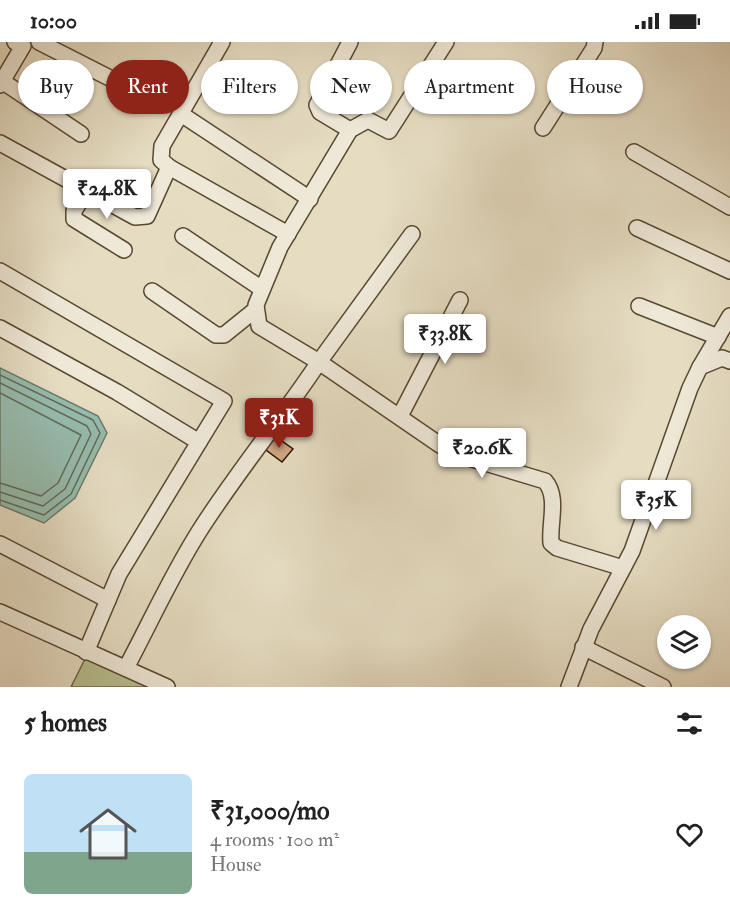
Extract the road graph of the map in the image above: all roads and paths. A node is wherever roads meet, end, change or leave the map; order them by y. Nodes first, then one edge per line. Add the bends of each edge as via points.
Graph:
1 (39, 42) edge
2 (222, 42) edge
3 (350, 42) edge
4 (446, 42) edge
5 (595, 42) edge
6 (21, 43) edge
7 (106, 76) edge
8 (1, 83) edge
9 (189, 100) edge
10 (181, 114) joint
11 (543, 128) dead end
12 (350, 130) junction
13 (81, 134) dead end
14 (0, 142) edge
15 (634, 152) dead end
16 (169, 167) junction
17 (87, 190) junction
18 (310, 199) junction
19 (730, 207) edge
20 (638, 228) dead end
21 (288, 234) junction
22 (412, 234) dead end
23 (183, 236) dead end
24 (124, 250) dead end
25 (0, 271) edge
26 (730, 271) edge
27 (262, 289) junction
28 (152, 291) dead end
29 (460, 300) dead end
30 (639, 306) dead end
31 (255, 310) junction
32 (730, 316) edge
33 (0, 328) edge
34 (718, 337) junction
35 (730, 361) edge
36 (319, 362) junction
37 (700, 367) junction
38 (400, 416) junction
39 (199, 442) junction
40 (0, 544) edge
41 (623, 568) junction
42 (108, 600) junction
43 (0, 612) edge
44 (583, 646) junction
45 (86, 652) junction
46 (126, 668) junction
47 (573, 685) edge
48 (167, 687) edge
49 (663, 687) edge

1 - 7 street
2 - 9 street
3 - 12 street via 317,105 320,112
4 - 12 street via 389,131 368,120
5 - 11 street
6 - 8 street
8 - 13 street
10 - 16 street via 162,146 161,160
10 - 18 street
12 - 18 street
14 - 17 street
15 - 19 street
16 - 17 street via 147,216 135,217
16 - 21 street
17 - 24 street via 74,211 74,219
18 - 21 street
20 - 26 street
21 - 27 street
22 - 36 street
23 - 27 street
25 - 39 street via 224,401
27 - 31 street
28 - 31 street via 216,334 224,335
29 - 38 street
30 - 34 street
31 - 36 street via 259,326
32 - 34 street
33 - 39 street
34 - 37 street
35 - 37 street via 722,358
36 - 38 street
36 - 46 street via 198,532
37 - 41 street
38 - 41 street via 462,456 545,481 553,495 551,543
39 - 42 street via 119,574
40 - 42 street
41 - 44 street
42 - 45 street
43 - 45 street
44 - 47 street
44 - 49 street
45 - 46 street
46 - 48 street

